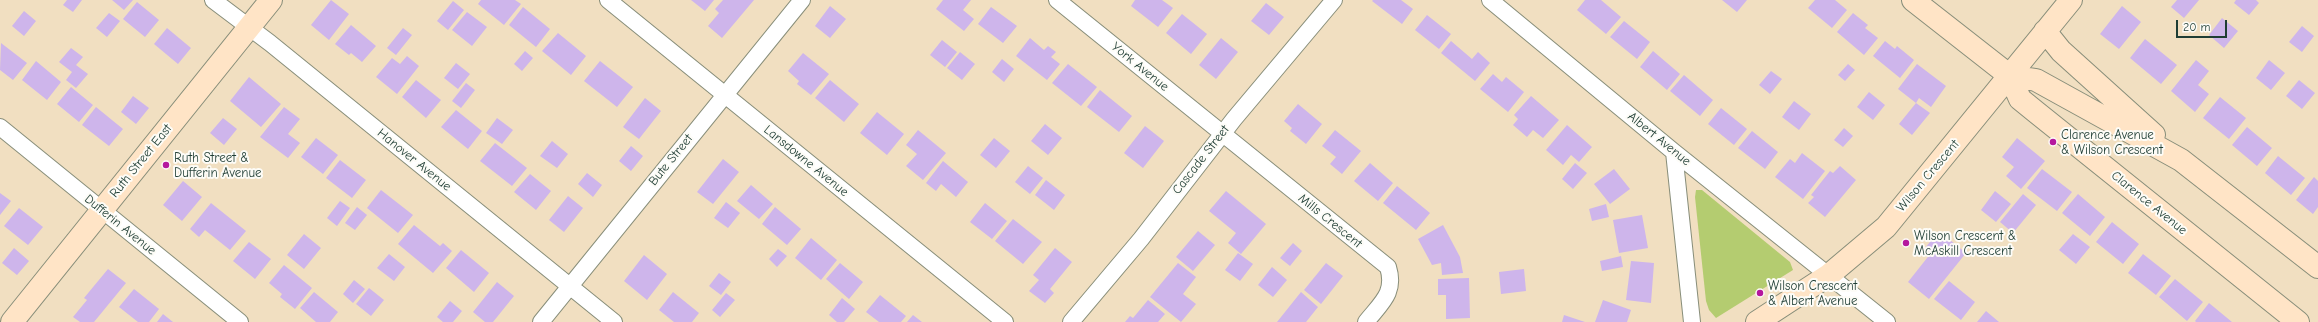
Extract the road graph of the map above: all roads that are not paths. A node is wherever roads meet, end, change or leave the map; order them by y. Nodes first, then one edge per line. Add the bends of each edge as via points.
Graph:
1 (213, 0) edge
2 (271, 0) edge
3 (608, 0) edge
4 (802, 0) edge
5 (1057, 0) edge
6 (1334, 0) edge
7 (1490, 0) edge
8 (1913, 0) edge
9 (2071, 0) edge
10 (248, 27) junction
11 (2045, 31) junction
12 (2010, 76) junction
13 (725, 94) junction
14 (0, 127) edge
15 (1222, 134) junction
16 (1674, 152) junction
17 (2181, 160) junction
18 (102, 209) junction
19 (2318, 267) edge
20 (1829, 275) junction
21 (569, 286) junction
22 (12, 322) edge
23 (240, 322) edge
24 (541, 322) edge
25 (614, 322) edge
26 (1004, 322) edge
27 (1071, 322) edge
28 (1366, 322) edge
29 (1692, 322) edge
30 (1757, 322) edge
31 (1887, 322) edge
32 (2298, 322) edge

1 - 10 street, Hanover Avenue
2 - 10 main road, Ruth Street East
3 - 13 street, Lansdowne Avenue
4 - 13 street, Bute Street
5 - 15 street, York Avenue
6 - 15 street, Cascade Street
7 - 16 street, Albert Avenue
8 - 12 main road, Clarence Avenue
9 - 11 main road, Wilson Crescent
10 - 18 main road, Ruth Street East
10 - 21 street, Hanover Avenue
11 - 12 main road, Wilson Crescent
11 - 17 main road via 2061,51
12 - 17 main road, Clarence Avenue via 2036,80
12 - 20 main road, Wilson Crescent via 1886,227
12 - 32 main road, Clarence Avenue via 2020,98
13 - 21 street, Bute Street
13 - 26 street, Lansdowne Avenue
14 - 18 street, Dufferin Avenue
15 - 27 street, Cascade Street via 1141,239
15 - 28 street, Mills Crescent via 1388,268 1392,280 1389,293
16 - 20 street, Albert Avenue
16 - 29 street
17 - 19 main road, Clarence Avenue
18 - 22 main road, Ruth Street East
18 - 23 street, Dufferin Avenue
20 - 30 main road, Wilson Crescent
20 - 31 street, Albert Avenue
21 - 24 street, Bute Street
21 - 25 street, Hanover Avenue

